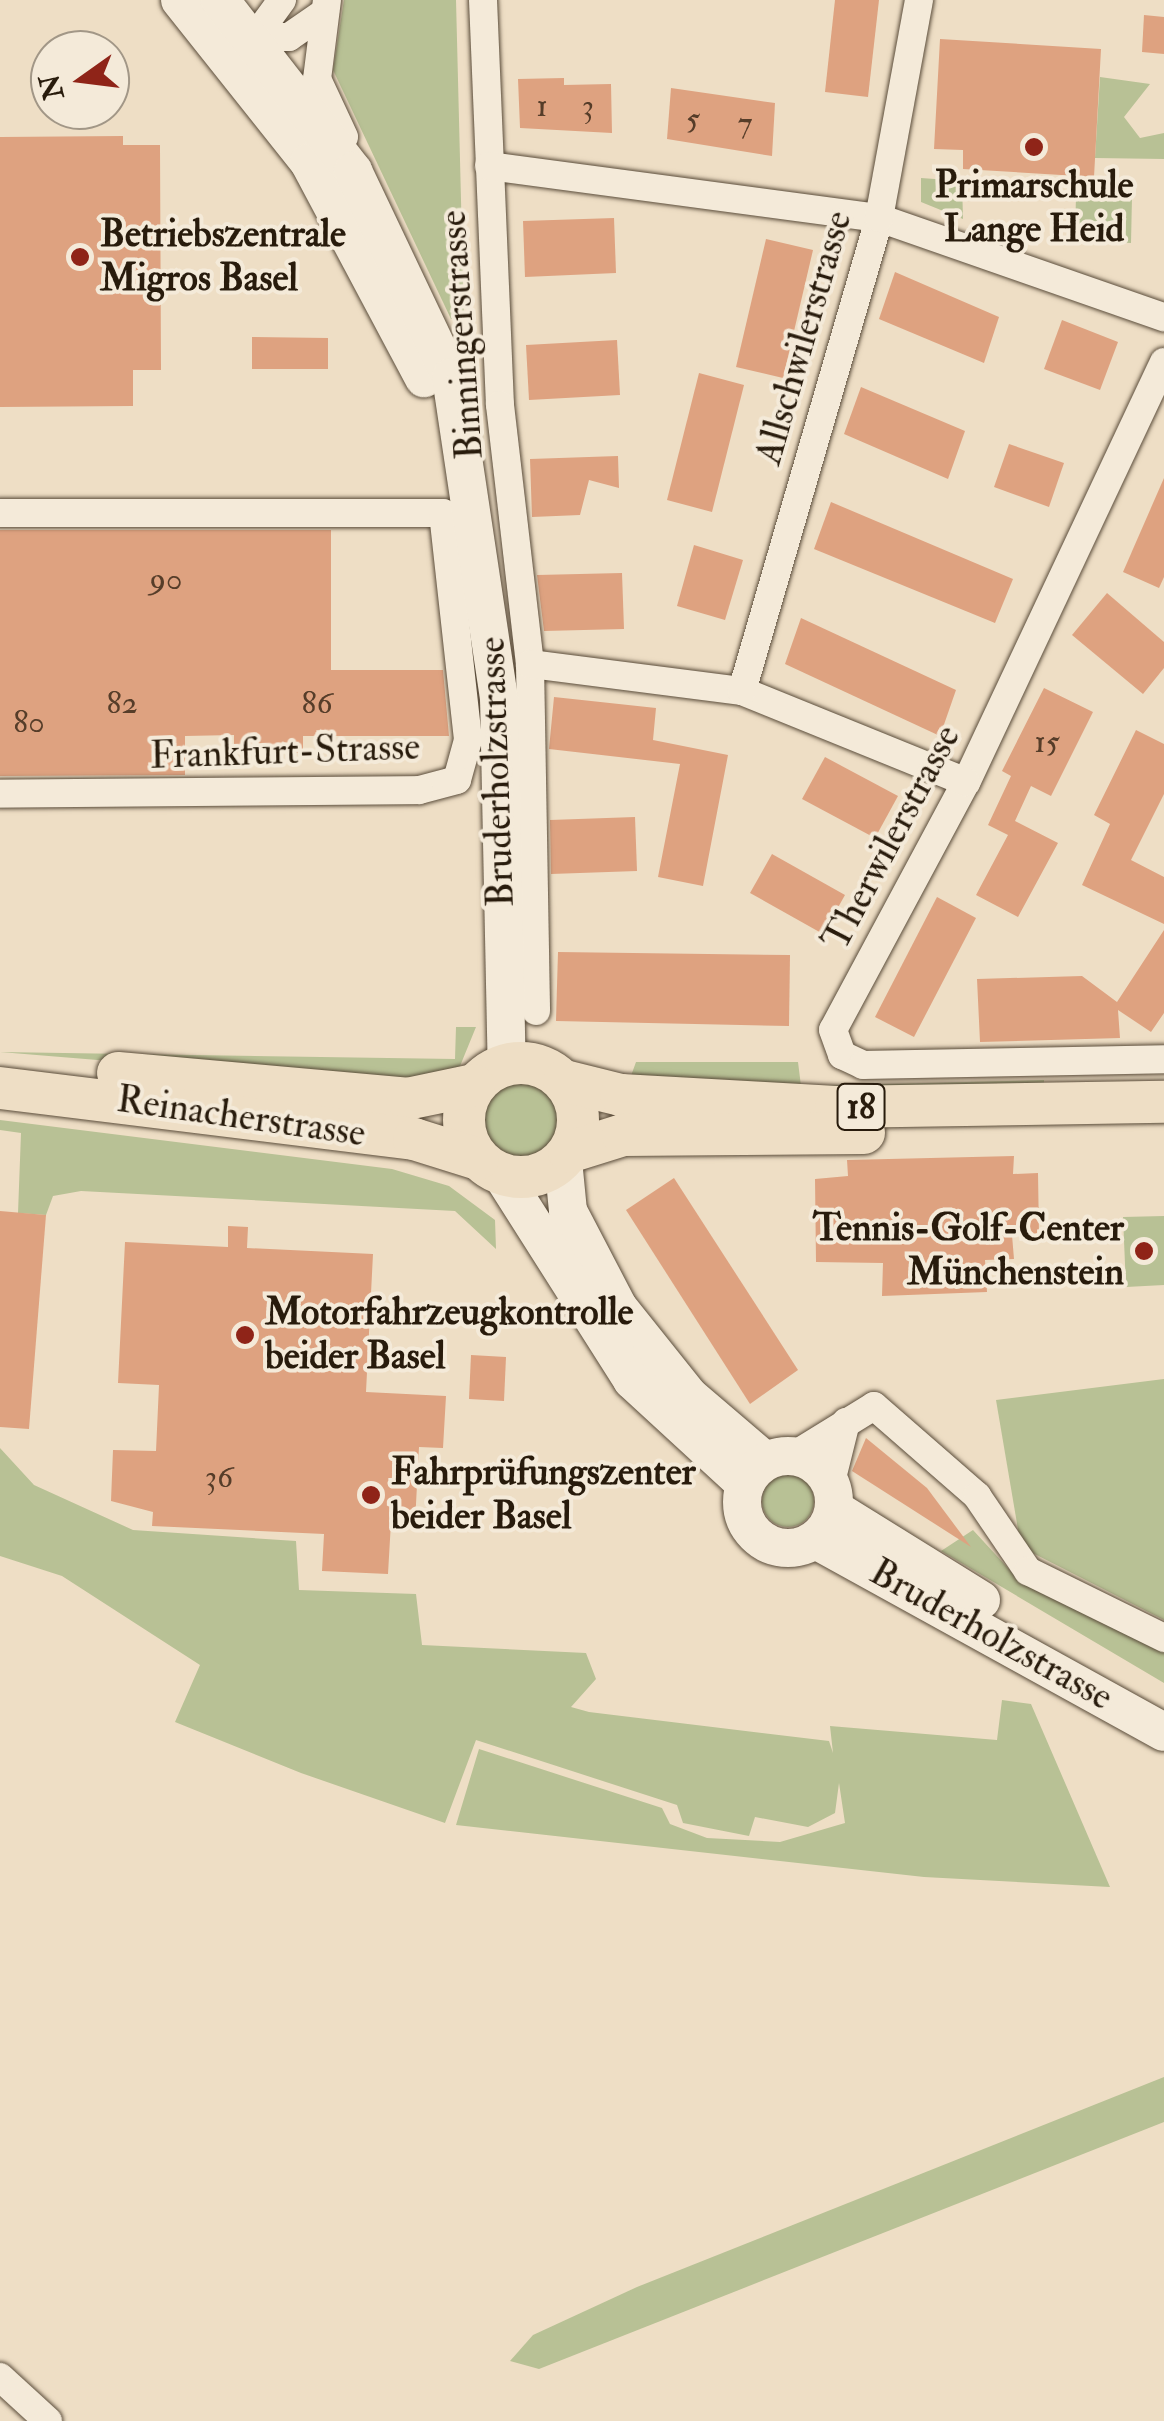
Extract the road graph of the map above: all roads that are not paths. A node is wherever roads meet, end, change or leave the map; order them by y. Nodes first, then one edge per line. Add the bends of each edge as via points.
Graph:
1 (180, 0) edge
2 (220, 0) edge
3 (282, 0) edge
4 (483, 0) edge
5 (919, 0) edge
6 (326, 6) edge
7 (254, 37) junction
8 (489, 166) junction
9 (353, 172) junction
10 (878, 218) junction
11 (1164, 317) edge
12 (1164, 362) edge
13 (465, 482) junction
14 (0, 512) edge
15 (530, 664) junction
16 (742, 691) junction
17 (966, 782) junction
18 (0, 794) edge
19 (536, 1011) dead end
20 (1152, 1060) edge
21 (0, 1065) edge
22 (490, 1075) junction
23 (564, 1081) junction
24 (0, 1088) edge
25 (1160, 1111) edge
26 (566, 1156) junction
27 (490, 1167) junction
28 (846, 1422) junction
29 (768, 1467) junction
30 (827, 1510) junction
31 (1164, 1638) edge
32 (1164, 1707) edge
33 (1164, 1732) edge
34 (0, 2378) edge
35 (48, 2421) edge

1 - 13 main road, Bruderholzstrasse via 352,231 411,344
2 - 7 main road, Bruderholzstrasse
3 - 7 street
4 - 8 street, Binningerstrasse
5 - 10 street, Allschwilerstrasse
6 - 7 street via 289,37
6 - 9 street via 317,79
7 - 9 main road, Bruderholzstrasse
8 - 10 street
8 - 15 street, Binningerstrasse via 500,406
9 - 13 main road, Bruderholzstrasse via 451,377
10 - 11 street
10 - 16 street, Allschwilerstrasse
12 - 17 street, Therwilerstrasse
13 - 22 main road, Bruderholzstrasse via 498,696
14 - 18 street, Frankfurt-Strasse via 443,512 468,740 457,780 418,790
15 - 16 street
15 - 19 street, Binningerstrasse
16 - 17 street
17 - 20 street, Therwilerstrasse via 833,1030 836,1044 863,1065
21 - 22 main road, Reinacherstrasse via 407,1099
22 - 23 main road via 549,1068
22 - 27 main road via 464,1126
23 - 25 main road, 18 via 621,1095 836,1108
23 - 26 main road via 578,1115
24 - 27 main road, Reinacherstrasse via 414,1139
25 - 26 main road, 18 via 623,1135
26 - 27 main road via 542,1174
26 - 29 main road via 568,1211 618,1307 688,1396
27 - 29 main road via 632,1380
28 - 29 street
28 - 30 street
28 - 31 street via 874,1406 977,1496 1028,1571
29 - 30 main road
29 - 30 main road via 744,1515 762,1541 790,1549
30 - 32 main road, Bruderholzstrasse
30 - 33 main road, Bruderholzstrasse
34 - 35 street

